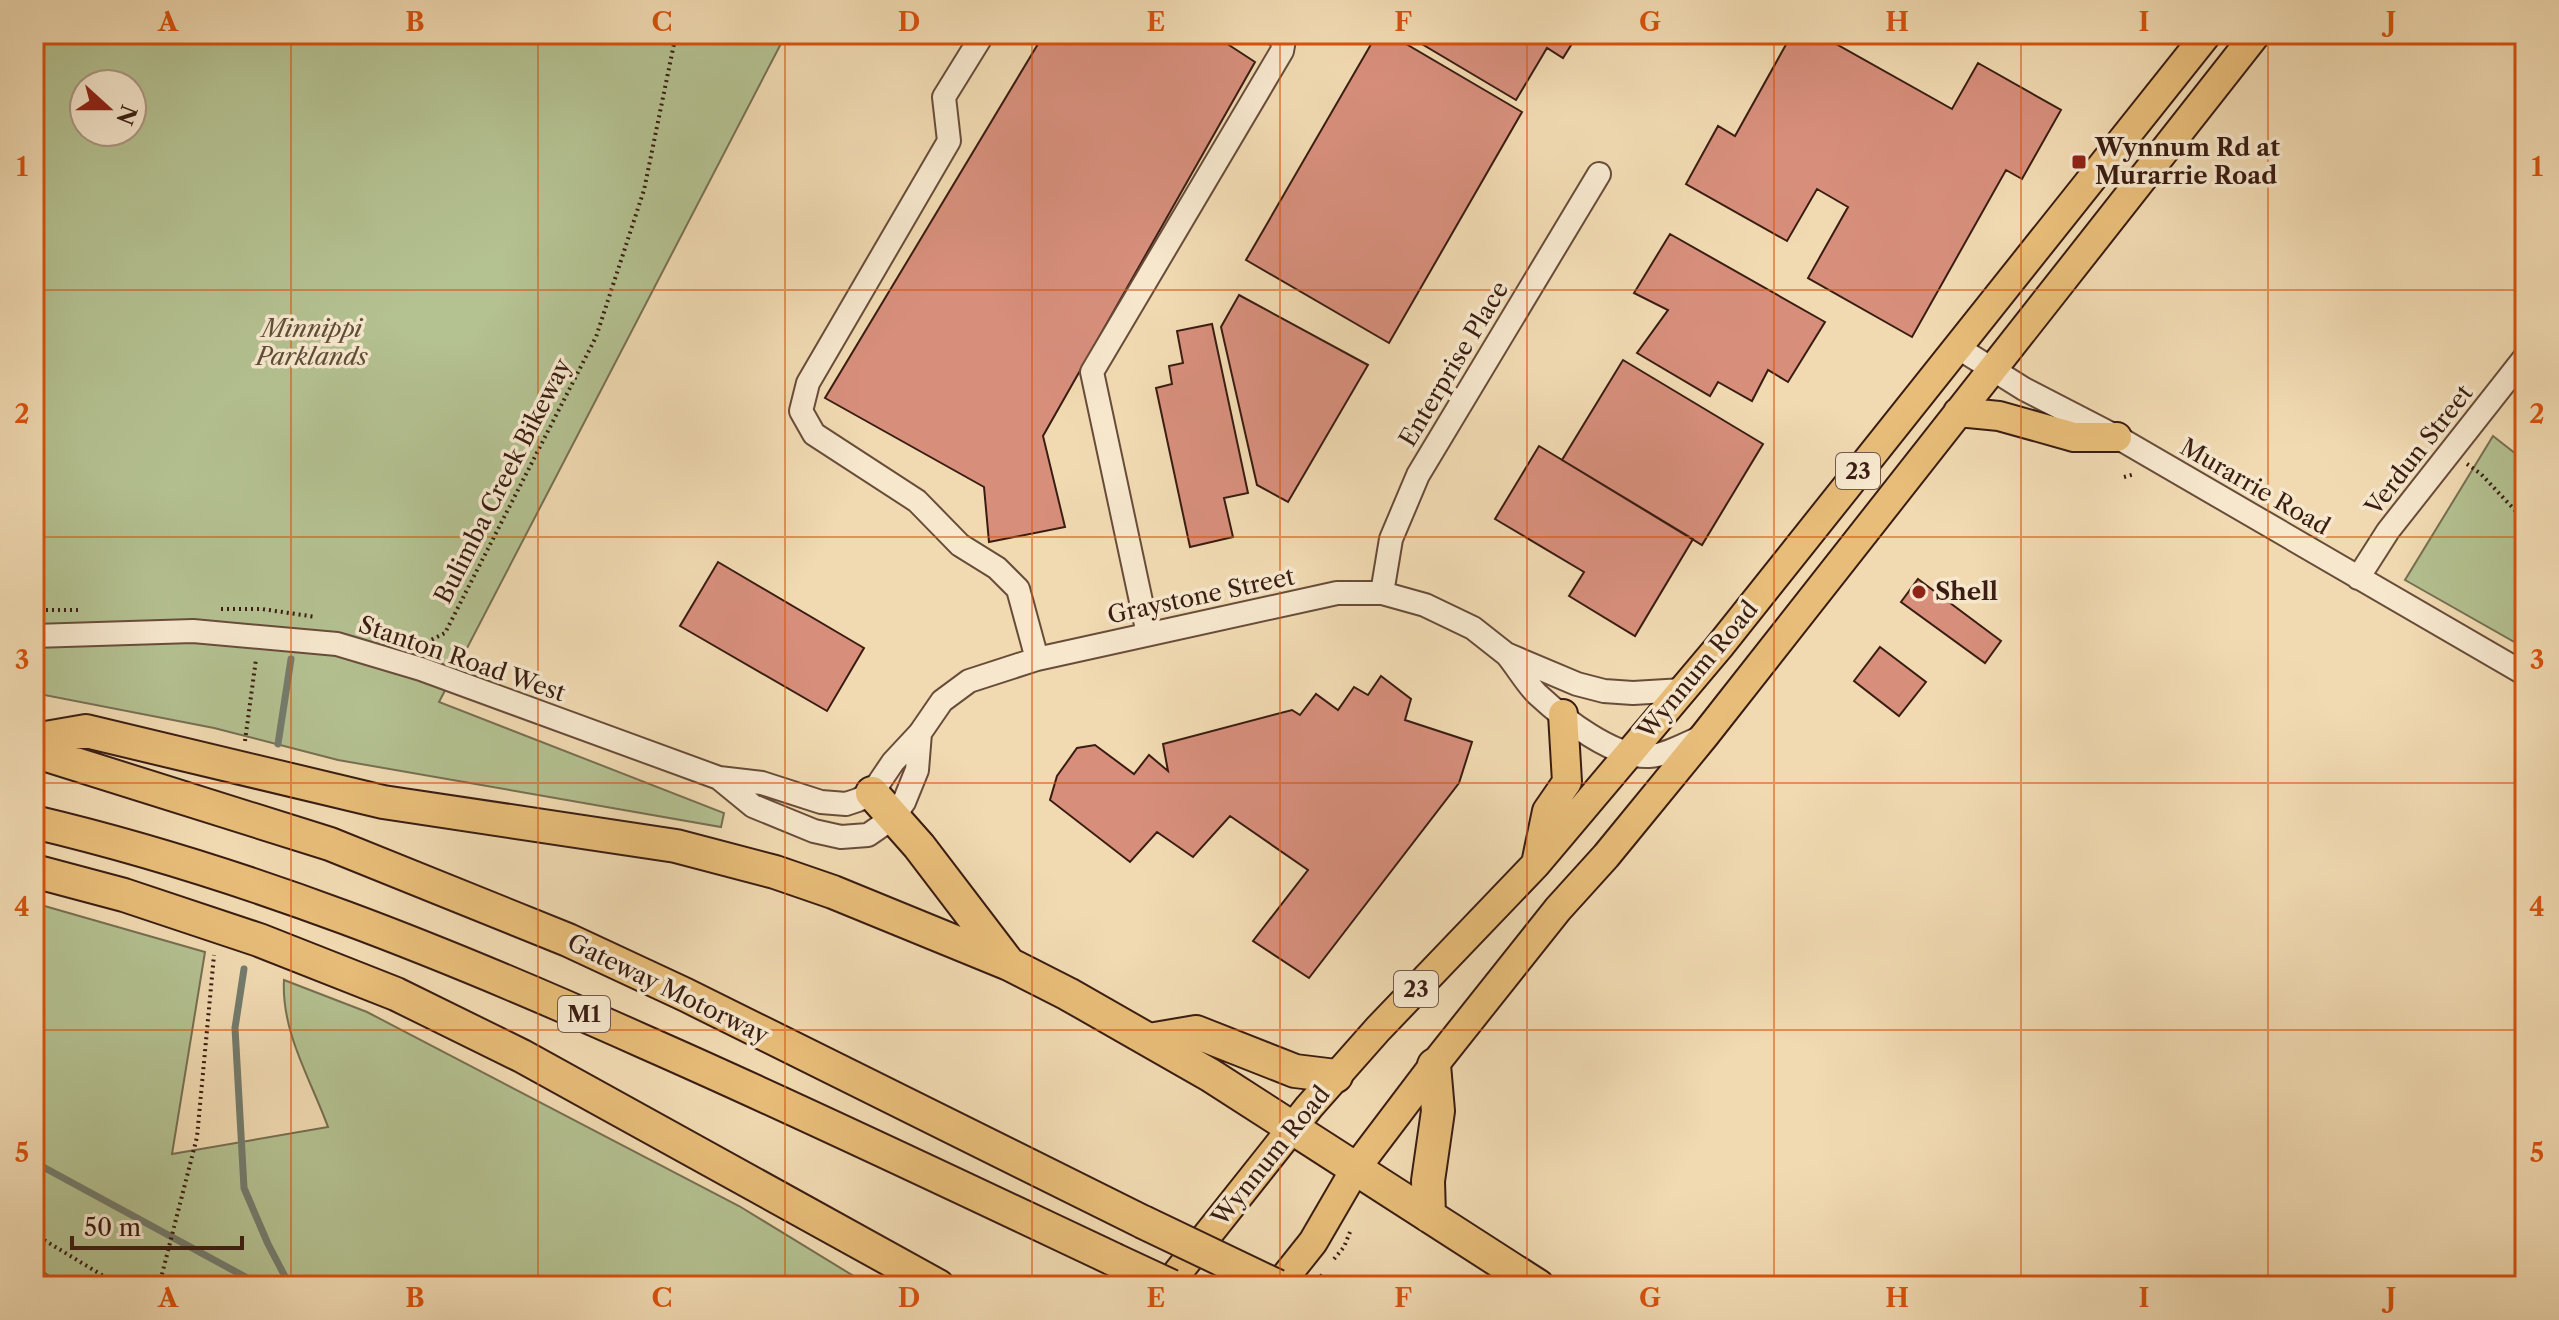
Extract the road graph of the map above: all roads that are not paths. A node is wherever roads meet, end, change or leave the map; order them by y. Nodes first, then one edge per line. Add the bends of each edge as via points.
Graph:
1 (983, 34) edge
2 (1275, 34) edge
3 (2207, 34) edge
4 (2256, 34) edge
5 (1599, 174) dead end
6 (1957, 347) junction
7 (2525, 357) edge
8 (1992, 370) junction
9 (1958, 412) junction
10 (2117, 437) junction
11 (2358, 578) junction
12 (1382, 593) junction
13 (1148, 634) junction
14 (34, 636) edge
15 (1506, 654) junction
16 (1037, 659) junction
17 (2525, 674) edge
18 (1683, 690) junction
19 (1563, 714) junction
20 (920, 733) junction
21 (1705, 735) junction
22 (34, 740) edge
23 (34, 751) edge
24 (1627, 755) junction
25 (719, 778) junction
26 (872, 793) junction
27 (894, 817) junction
28 (34, 822) edge
29 (1536, 864) junction
30 (34, 871) edge
31 (1009, 964) junction
32 (1149, 1040) junction
33 (1434, 1065) junction
34 (1336, 1076) junction
35 (1292, 1128) junction
36 (1356, 1168) junction
37 (1429, 1216) junction
38 (938, 1286) edge
39 (1169, 1286) edge
40 (1278, 1286) edge
41 (1538, 1286) edge

1 - 16 street via 944,97 949,141 808,383 801,411 814,434 917,501 960,545 997,568 1018,589
2 - 13 street via 1284,40 1282,51 1092,372
3 - 6 main road, Wynnum Road / 23
4 - 8 main road, Wynnum Road / 23
5 - 12 street, Enterprise Place via 1418,475 1391,539
6 - 8 street, Murarrie Road
6 - 18 main road, Wynnum Road / 23
7 - 11 street, Verdun Street via 2388,531
8 - 9 main road, Wynnum Road / 23
8 - 10 street, Murarrie Road
9 - 10 main road via 2016,420 2074,437
9 - 21 main road, Wynnum Road / 23
10 - 11 street, Murarrie Road
11 - 17 street, Murarrie Road
12 - 13 street, Graystone Street via 1337,593
12 - 15 street, Graystone Street via 1449,615
13 - 16 street, Graystone Street
14 - 25 street, Stanton Road West via 193,631 337,644 421,669
15 - 18 street, Graystone Street via 1604,691
15 - 19 street, Graystone Street via 1536,693
16 - 20 street, Graystone Street via 954,689
18 - 24 main road, Wynnum Road / 23
19 - 24 street, Graystone Street
19 - 29 main road via 1567,782 1547,811
20 - 26 street, Graystone Street
20 - 27 street, Graystone Street via 917,770
21 - 24 street via 1664,753
21 - 33 main road, Wynnum Road / 23
22 - 31 highway via 86,731 383,802 676,846 833,892
23 - 40 highway, Gateway Motorway / M1, bridge via 330,844 554,934
24 - 29 main road, Wynnum Road / 23
25 - 26 street, Stanton Road West via 762,783 834,804
25 - 27 street, Stanton Road West via 753,806 827,835 868,835
26 - 27 highway
27 - 31 highway
28 - 39 highway, M1, bridge via 215,873 417,944 825,1122
29 - 34 main road, Wynnum Road / 23
30 - 38 highway via 259,940 408,999 522,1056
31 - 32 highway
32 - 34 highway via 1196,1032 1295,1071
32 - 35 highway
33 - 36 main road, Wynnum Road / 23
33 - 37 highway via 1438,1111
34 - 35 main road, Wynnum Road / 23
35 - 36 highway
35 - 39 main road, Wynnum Road / 23
36 - 37 highway
36 - 40 main road, Wynnum Road / 23 via 1313,1242
37 - 41 highway

